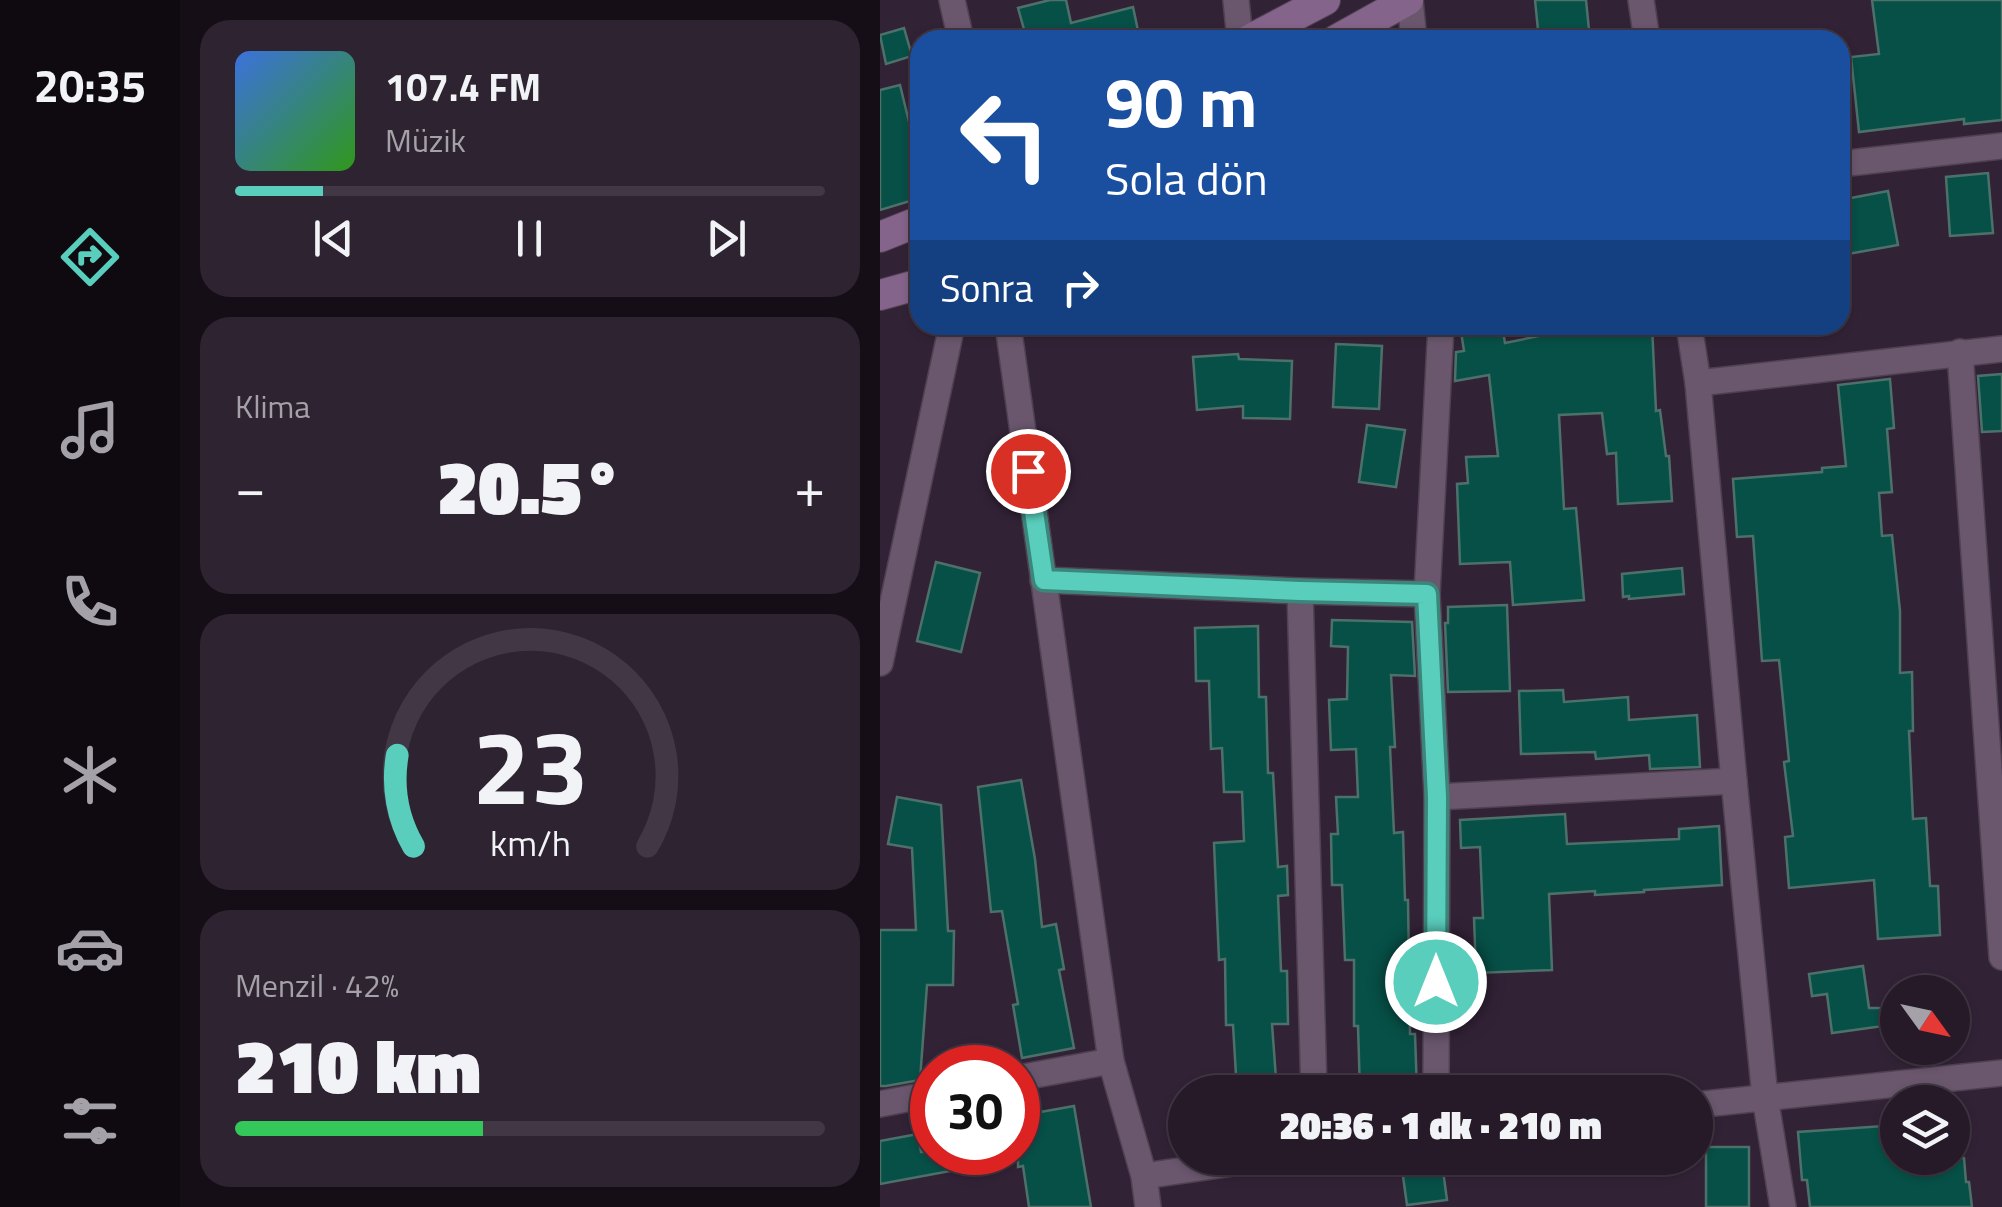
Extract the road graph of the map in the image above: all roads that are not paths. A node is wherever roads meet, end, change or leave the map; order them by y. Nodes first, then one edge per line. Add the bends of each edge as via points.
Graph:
1 (952, 0) edge
2 (1236, 0) edge
3 (1325, 0) edge
4 (1409, 0) edge
5 (1642, 0) edge
6 (958, 30) edge
7 (1239, 30) edge
8 (1268, 30) edge
9 (1354, 30) edge
10 (1413, 30) edge
11 (1646, 30) edge
12 (2002, 146) edge
13 (1850, 163) edge
14 (910, 225) edge
15 (880, 238) edge
16 (910, 286) edge
17 (880, 294) edge
18 (950, 335) edge
19 (1009, 335) edge
20 (1440, 335) edge
21 (1691, 335) edge
22 (2002, 348) edge
23 (1960, 352) junction
24 (1698, 383) junction
25 (1044, 580) junction
26 (1300, 591) junction
27 (1427, 594) junction
28 (880, 663) edge
29 (1734, 781) junction
30 (1437, 797) junction
31 (2002, 957) edge
32 (1111, 1061) junction
33 (2002, 1073) edge
34 (1040, 1074) edge
35 (1314, 1075) edge
36 (1436, 1075) edge
37 (1766, 1097) junction
38 (910, 1098) edge
39 (1713, 1103) edge
40 (880, 1104) edge
41 (1168, 1173) edge
42 (1144, 1176) junction
43 (1148, 1207) edge
44 (1782, 1207) edge

1 - 6 street
2 - 7 street
3 - 8 main road
4 - 9 main road
4 - 10 street
5 - 11 street
12 - 13 street
14 - 15 main road
16 - 17 main road
18 - 28 street
19 - 25 street
20 - 27 street
21 - 24 street
22 - 23 street
23 - 24 street
23 - 31 street
24 - 29 street
25 - 26 street
25 - 32 street
26 - 27 street
26 - 35 street
27 - 30 street
29 - 30 street
29 - 37 street
30 - 36 street
32 - 34 street
32 - 42 street
33 - 37 street
37 - 39 street
37 - 44 street
38 - 40 street
41 - 42 street
42 - 43 street

